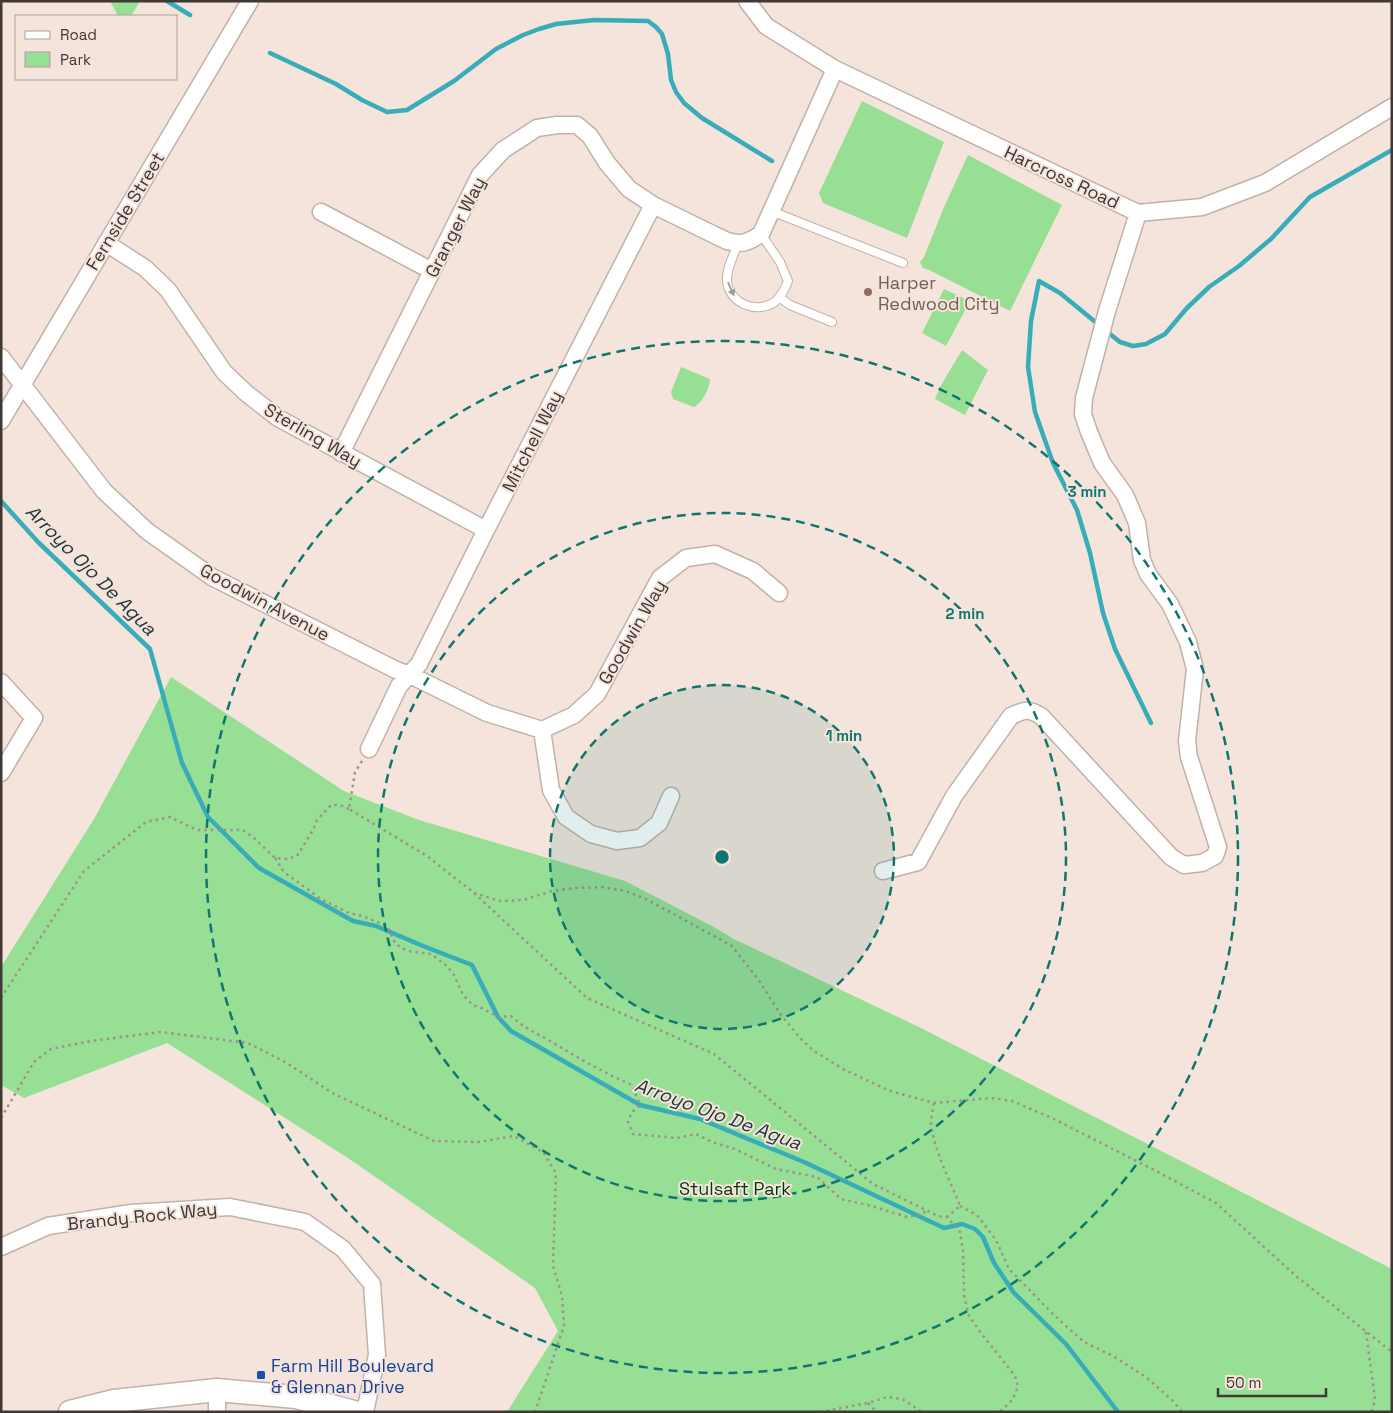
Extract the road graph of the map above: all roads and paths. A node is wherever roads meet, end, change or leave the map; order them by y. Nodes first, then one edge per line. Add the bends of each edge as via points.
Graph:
1 (250, 1) edge
2 (747, 1) edge
3 (835, 69) junction
4 (1392, 107) edge
5 (653, 205) junction
6 (771, 211) junction
7 (321, 212) dead end
8 (1138, 213) junction
9 (760, 234) junction
10 (106, 243) junction
11 (738, 243) junction
12 (903, 263) dead end
13 (432, 271) junction
14 (780, 297) junction
15 (832, 322) dead end
16 (1, 357) edge
17 (23, 384) junction
18 (1, 421) edge
19 (341, 452) junction
20 (486, 530) junction
21 (780, 593) dead end
22 (410, 675) junction
23 (1, 682) edge
24 (542, 730) junction
25 (369, 749) joint
26 (1, 773) edge
27 (671, 796) dead end
28 (349, 809) junction
29 (275, 858) junction
30 (883, 871) dead end
31 (474, 893) junction
32 (1, 998) edge
33 (934, 1103) junction
34 (1, 1118) edge
35 (960, 1206) junction
36 (927, 1211) junction
37 (947, 1217) junction
38 (1, 1247) edge
39 (1366, 1332) junction
40 (1392, 1352) edge
41 (217, 1401) edge
42 (868, 1403) junction
43 (70, 1412) edge
44 (354, 1412) edge
45 (365, 1412) edge
46 (535, 1412) edge
47 (820, 1412) edge
48 (877, 1412) edge
49 (922, 1412) edge
50 (1000, 1412) edge
51 (1182, 1412) edge
52 (1372, 1412) edge

1 - 10 street, Fernside Street
2 - 3 street, Harcross Road via 766,26
3 - 6 street
3 - 8 street, Harcross Road
4 - 8 street, Harcross Road via 1265,183 1202,207
5 - 11 street, Granger Way via 727,241
5 - 13 street, Granger Way via 629,189 590,136 577,126 537,128 503,150 480,175
5 - 20 street, Mitchell Way
6 - 9 street
6 - 12 lane
7 - 13 street
8 - 30 street via 1107,311 1084,398 1083,414 1102,463 1125,495 1137,522 1142,560 1148,574 1170,604 1188,642 1195,669 1187,741 1189,757 1218,847 1215,856 1202,863 1184,865 1171,856 1041,716 1025,710 1011,716 954,796 918,862
9 - 11 street via 749,242
9 - 14 lane via 780,262 788,281
10 - 17 street, Fernside Street
10 - 19 street, Sterling Way via 144,268 168,290 224,372 246,393 278,418
11 -> 14 lane via 728,273 731,294 752,307 763,307
13 - 19 street, Granger Way
14 - 15 lane via 790,305
16 - 17 street, Goodwin Avenue
17 - 18 street, Fernside Street
17 - 22 street, Goodwin Avenue via 104,491 146,532 212,577
19 - 20 street, Sterling Way
20 - 22 street, Mitchell Way via 419,664
21 - 24 street, Goodwin Way via 753,571 715,554 686,558 660,578 597,694 574,714
22 - 24 street, Goodwin Avenue via 487,713
22 - 25 street, Mitchell Way via 399,686
23 - 26 street via 34,718
24 - 27 street via 552,790 566,817 591,834 617,841 640,838 659,823
25 - 28 path via 355,772
28 - 29 path via 340,804 330,805 317,820 297,856
28 - 31 path via 427,856
29 - 32 path via 243,830 197,830 170,817 146,822 84,871
29 - 36 path via 284,872 321,899 387,926 400,947 431,954 447,966 473,1005 498,1017 511,1016 522,1026 574,1056 632,1085 640,1105 628,1122 633,1134 677,1138 696,1134 776,1169 817,1176 842,1199 906,1217
31 - 33 path via 500,901 523,900 552,891 602,887 626,891 648,900 732,946 781,1015 814,1052 890,1091
31 - 36 path via 587,998 714,1054 873,1184
33 - 35 path via 931,1121 938,1153
33 - 39 path via 991,1098 1012,1101 1158,1172 1216,1203 1296,1276
34 - 46 path via 34,1062 51,1049 161,1032 248,1044 287,1063 334,1094 434,1141 478,1142 514,1136 536,1148 543,1152 556,1172 553,1266 562,1296 564,1326
35 - 37 path
35 - 51 path via 977,1215 996,1240 1009,1268 1084,1342 1146,1377
36 - 37 path
37 - 50 path via 960,1232 964,1295 969,1316 1015,1376 1018,1387 1012,1400
38 - 45 street, Brandy Rock Way via 48,1226 131,1213 230,1207 305,1222 343,1249 372,1284 377,1355
39 - 40 path
39 - 52 path via 1375,1399
41 - 43 main road via 114,1401
41 - 44 main road via 296,1397
42 - 47 path
42 - 48 path
42 - 49 path via 887,1397 902,1399

